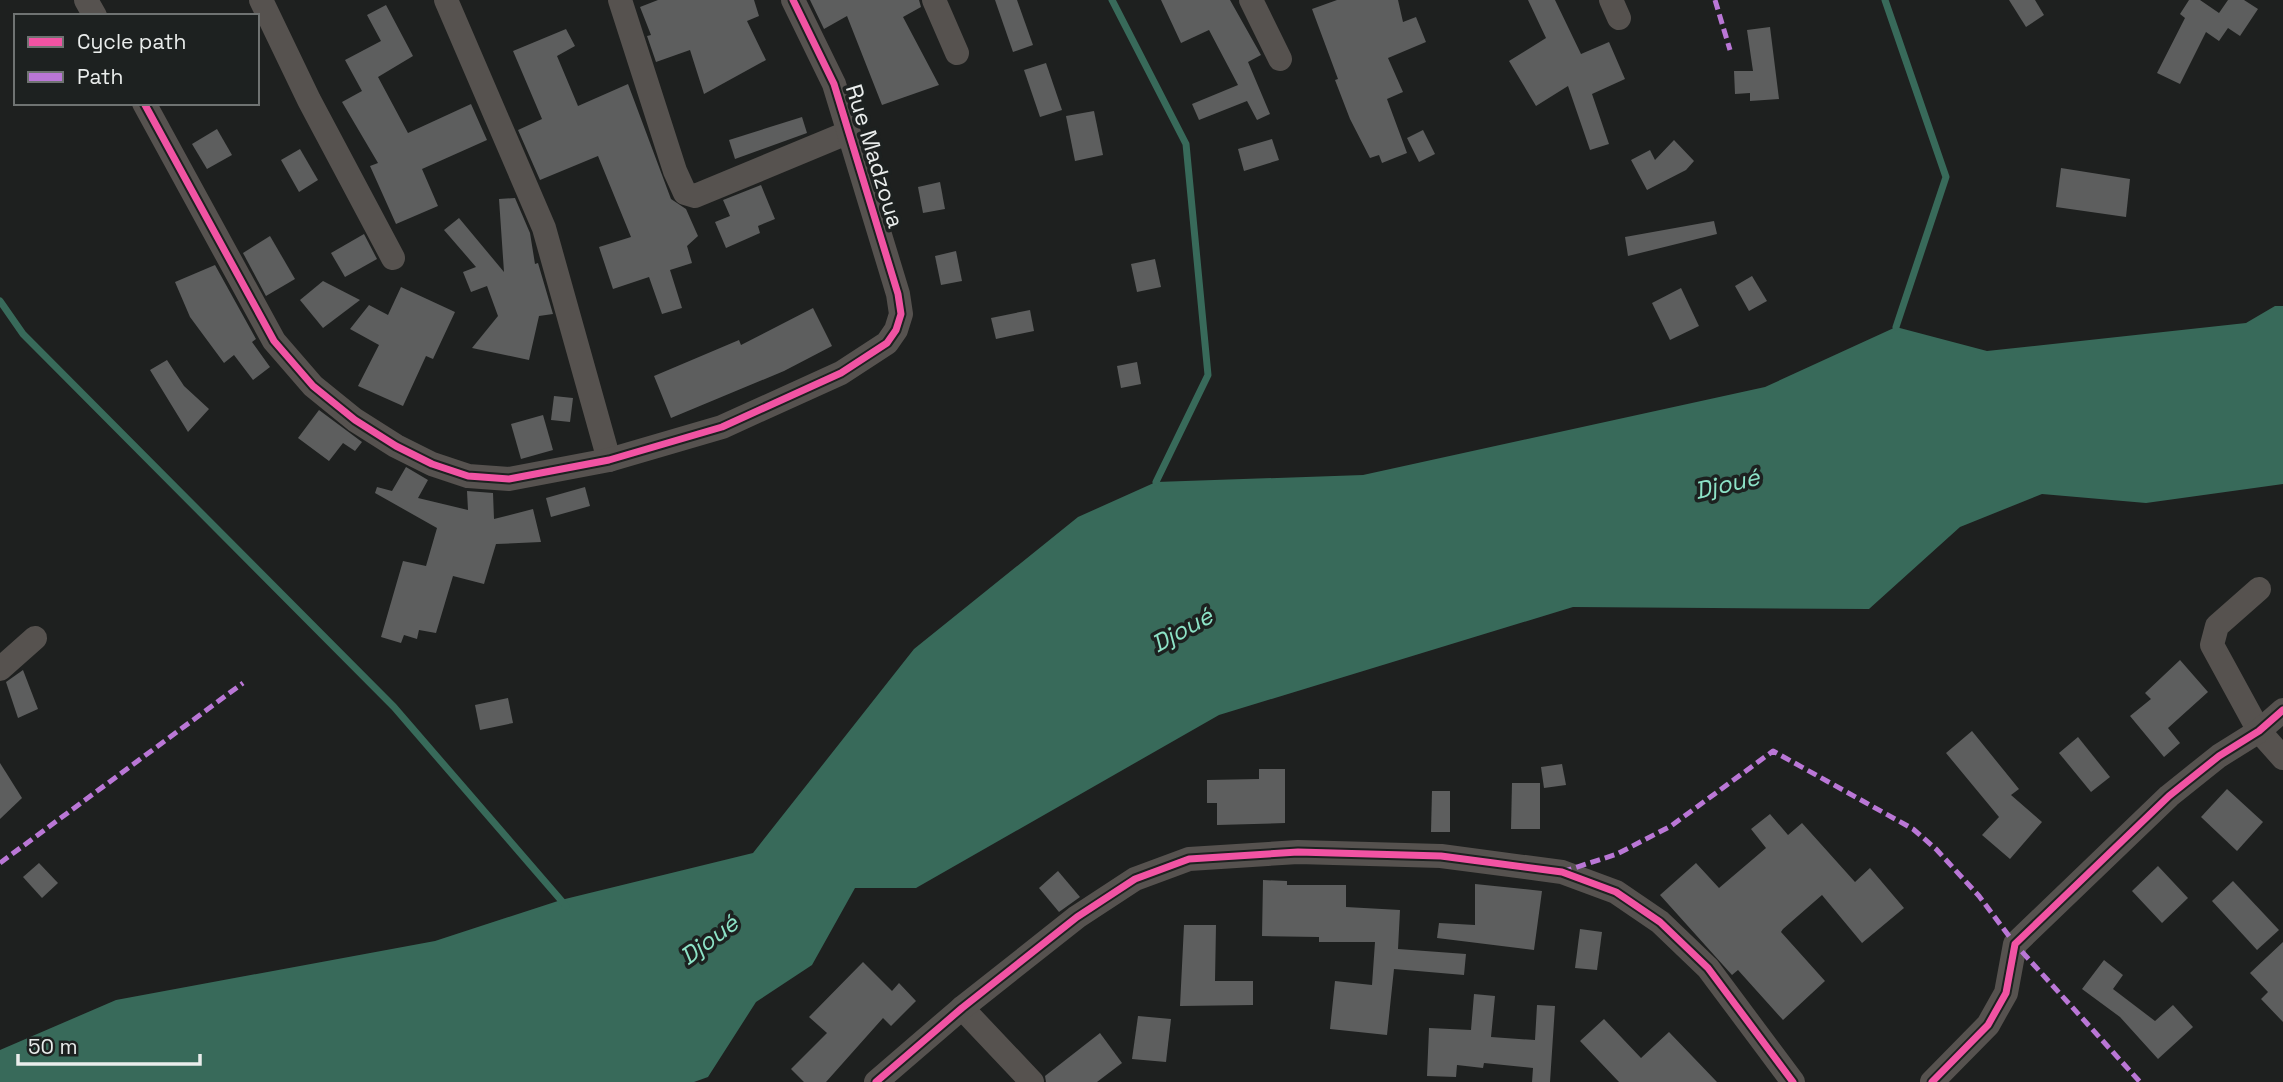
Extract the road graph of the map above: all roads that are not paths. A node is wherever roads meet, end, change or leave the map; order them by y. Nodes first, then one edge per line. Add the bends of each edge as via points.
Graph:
1 (261, 0) edge
2 (446, 0) edge
3 (793, 0) edge
4 (934, 0) edge
5 (1251, 0) edge
6 (628, 3) edge
7 (957, 53) dead end
8 (1280, 59) dead end
9 (145, 105) edge
10 (847, 133) junction
11 (393, 258) dead end
12 (609, 460) junction
13 (2259, 589) dead end
14 (35, 638) dead end
15 (0, 668) edge
16 (2283, 710) edge
17 (2259, 731) junction
18 (2283, 758) edge
19 (962, 1008) junction
20 (876, 1082) edge
21 (1032, 1082) edge
22 (1793, 1082) edge
23 (1932, 1082) edge

1 - 11 street
2 - 12 street via 544,228
3 - 10 street, Rue Madzoua via 834,84
4 - 7 street
5 - 8 street
6 - 10 street via 685,193 695,196
9 - 12 street via 274,341 313,386 355,420 432,464 468,475 509,479
10 - 12 street, Rue Madzoua via 898,294 901,314 887,343 829,379 722,427
13 - 17 street via 2217,626 2212,645
14 - 15 street
16 - 17 street
17 - 18 street
17 - 23 street via 2219,755 2169,796 2015,944 2006,993 1988,1025
19 - 20 street
19 - 21 street
19 - 22 street via 1077,917 1135,879 1189,859 1298,852 1441,856 1562,872 1616,892 1660,922 1708,968

